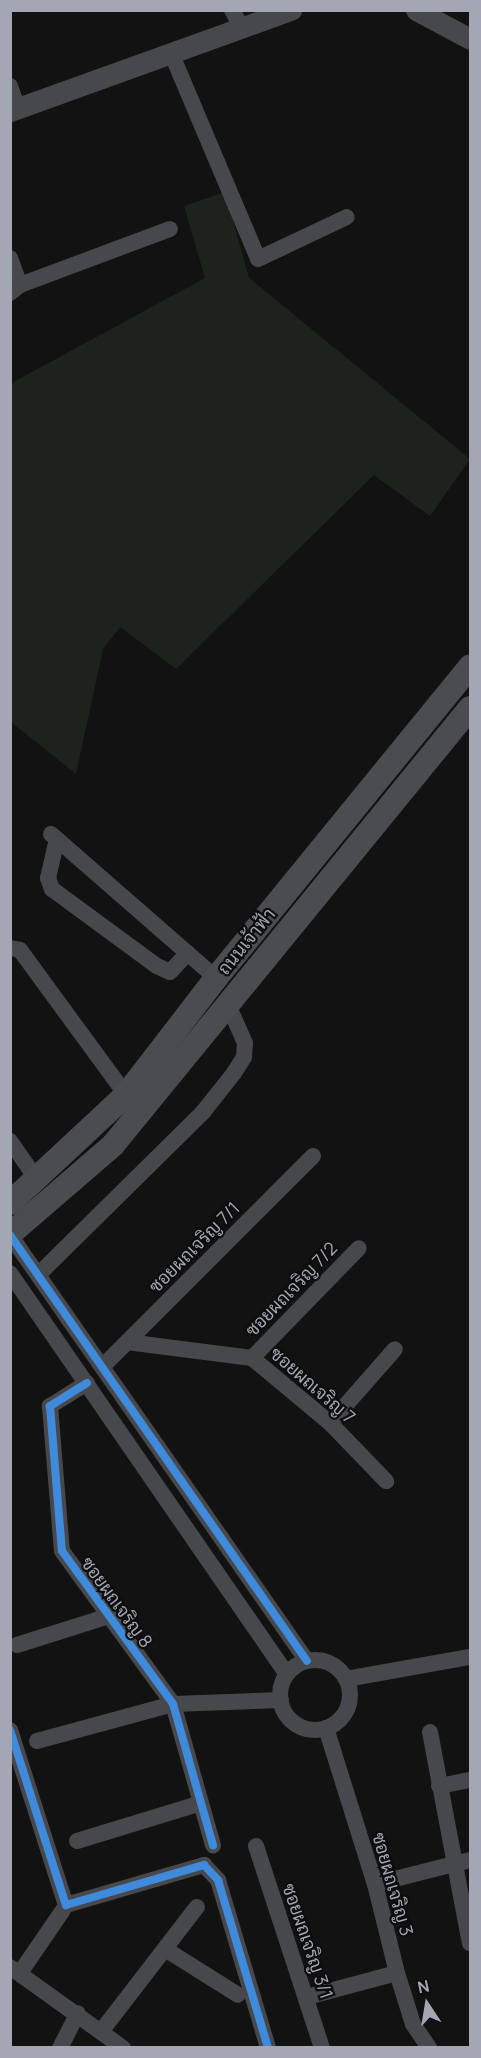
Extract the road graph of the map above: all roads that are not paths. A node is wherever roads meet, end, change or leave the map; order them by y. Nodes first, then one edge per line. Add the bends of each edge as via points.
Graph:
1 (232, 10) edge
2 (291, 10) edge
3 (416, 10) edge
4 (243, 30) junction
5 (471, 39) edge
6 (172, 55) junction
7 (10, 86) edge
8 (14, 110) edge
9 (347, 217) dead end
10 (170, 229) dead end
11 (10, 258) edge
12 (15, 289) edge
13 (471, 666) edge
14 (471, 708) edge
15 (10, 948) edge
16 (188, 953) junction
17 (216, 978) junction
18 (229, 1007) junction
19 (126, 1095) junction
20 (10, 1141) edge
21 (313, 1156) dead end
22 (38, 1181) junction
23 (10, 1203) edge
24 (10, 1234) edge
25 (359, 1248) dead end
26 (10, 1273) edge
27 (39, 1274) junction
28 (127, 1342) junction
29 (395, 1349) dead end
30 (252, 1358) junction
31 (103, 1366) junction
32 (87, 1383) junction
33 (330, 1423) junction
34 (386, 1481) dead end
35 (109, 1616) junction
36 (17, 1644) dead end
37 (471, 1657) edge
38 (307, 1661) junction
39 (287, 1674) junction
40 (346, 1679) junction
41 (280, 1700) junction
42 (173, 1704) junction
43 (326, 1728) junction
44 (10, 1730) edge
45 (430, 1732) dead end
46 (37, 1741) dead end
47 (471, 1780) edge
48 (439, 1786) junction
49 (198, 1804) junction
50 (77, 1841) dead end
51 (213, 1845) dead end
52 (255, 1846) dead end
53 (463, 1862) edge
54 (375, 1884) junction
55 (197, 1907) dead end
56 (63, 1910) dead end
57 (471, 1943) edge
58 (165, 1949) junction
59 (15, 1970) edge
60 (397, 1973) junction
61 (238, 1995) dead end
62 (307, 1997) junction
63 (78, 2013) junction
64 (103, 2029) junction
65 (60, 2048) edge
66 (123, 2048) edge
67 (268, 2048) edge
68 (322, 2048) edge
69 (429, 2048) edge

1 - 4 street
2 - 4 street
3 - 5 street
4 - 6 street
6 - 8 street
6 - 9 street via 258,259
7 - 8 street
10 - 12 street
11 - 12 street
13 - 17 main road, ถนนเจ้าฟ้า
14 - 18 main road, ถนนเจ้าฟ้า
15 - 19 street via 20,950
16 - 16 street via 54,837 48,878 52,889 157,966 170,972
16 - 17 street
17 - 19 main road, ถนนเจ้าฟ้า
18 - 24 main road, ถนนเจ้าฟ้า via 113,1145
18 - 27 street via 245,1043 244,1057 234,1073 195,1120
19 - 22 main road, ถนนเจ้าฟ้า
20 - 22 street
21 - 28 street, ซอยผถเจริญ 7/1
22 - 23 main road, ถนนเจ้าฟ้า
24 - 27 street
25 - 30 street, ซอยผถเจริญ 7/2
26 - 32 street
27 - 31 street
28 - 30 street, ซอยผถเจริญ 7
28 - 31 street, ซอยผถเจริญ 7/1
29 - 33 street
30 - 33 street, ซอยผถเจริญ 7
31 - 38 street
32 - 35 street, ซอยผถเจริญ 8 via 50,1406 62,1551
32 - 39 street
33 - 34 street, ซอยผถเจริญ 7
35 - 36 street
35 - 42 street, ซอยผถเจริญ 8
37 - 40 street
38 - 39 street
38 - 40 street via 326,1661
39 - 41 street
40 - 43 street via 350,1702 337,1722
41 - 42 street
41 - 43 street via 292,1721 314,1729
42 - 46 street
42 - 49 street, ซอยผถเจริญ 8
43 - 54 street, ซอยผถเจริญ 3
44 - 67 street via 66,1905 204,1865 218,1880
45 - 48 street
47 - 48 street
48 - 53 street
49 - 50 street
49 - 51 street, ซอยผถเจริญ 8
52 - 62 street, ซอยผถเจริญ 3/1
53 - 54 street
53 - 57 street
54 - 60 street, ซอยผถเจริญ 3
55 - 58 street
56 - 59 street
58 - 61 street
58 - 64 street
59 - 63 street
60 - 62 street
60 - 69 street, ซอยผถเจริญ 3 via 413,2024
62 - 68 street, ซอยผถเจริญ 3/1
63 - 64 street
63 - 65 street
64 - 66 street

